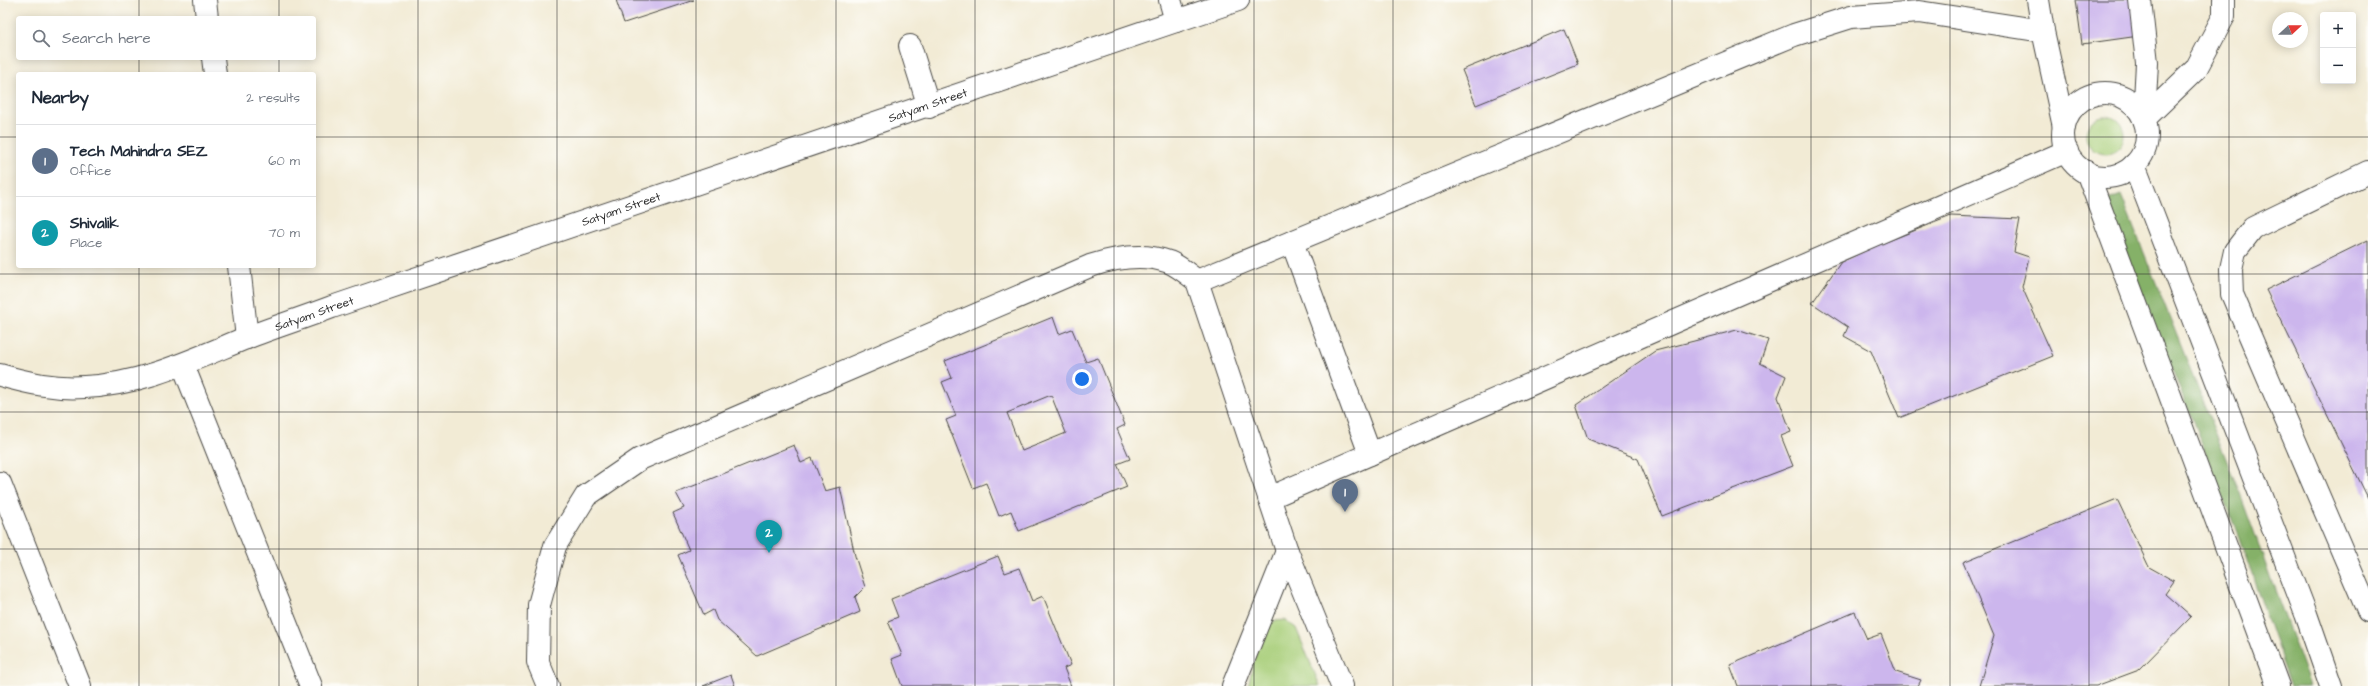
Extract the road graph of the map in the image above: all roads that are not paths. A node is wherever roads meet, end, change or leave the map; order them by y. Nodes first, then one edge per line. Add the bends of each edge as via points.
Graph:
1 (205, 0) edge
2 (1170, 0) edge
3 (1238, 0) edge
4 (2038, 0) edge
5 (2140, 0) edge
6 (2224, 0) edge
7 (207, 16) edge
8 (1176, 20) junction
9 (2042, 31) junction
10 (910, 46) dead end
11 (213, 60) edge
12 (215, 72) edge
13 (929, 106) junction
14 (2144, 119) junction
15 (2064, 127) junction
16 (2067, 151) junction
17 (2134, 165) junction
18 (2087, 172) junction
19 (2368, 172) edge
20 (1292, 242) junction
21 (239, 268) edge
22 (1197, 281) junction
23 (247, 338) junction
24 (183, 365) junction
25 (0, 375) edge
26 (1370, 454) junction
27 (0, 483) edge
28 (1269, 498) junction
29 (1287, 551) junction
30 (2368, 609) edge
31 (80, 686) edge
32 (311, 686) edge
33 (548, 686) edge
34 (1233, 686) edge
35 (1342, 686) edge
36 (2278, 686) edge
37 (2331, 686) edge

1 - 7 street
2 - 8 street
3 - 8 street, Satyam Street
4 - 9 street
5 - 14 street via 2147,63
6 - 14 street via 2224,16 2196,69
8 - 13 street, Satyam Street
9 - 15 street
9 - 20 street via 1919,12 1851,17 1794,35
10 - 13 street
11 - 12 street
13 - 23 street, Satyam Street
14 - 15 street via 2136,106 2124,97 2109,93 2093,94 2080,101 2070,112
14 - 17 street via 2147,131 2146,144
15 - 16 street
16 - 18 street via 2075,163
16 - 26 street
17 - 18 street via 2124,172 2111,176
17 - 37 street via 2306,614
18 - 36 street
19 - 30 street via 2253,228 2235,251 2231,269 2232,294
20 - 22 street
20 - 26 street
21 - 23 street
22 - 28 street
22 - 33 street via 1169,262 1142,258 1111,259 640,459 586,496 555,546 539,605 538,662
23 - 24 street, Satyam Street
24 - 25 street, Satyam Street via 124,381 84,387 39,385
24 - 32 street
26 - 28 street
27 - 31 street
28 - 29 street
29 - 34 street
29 - 35 street

